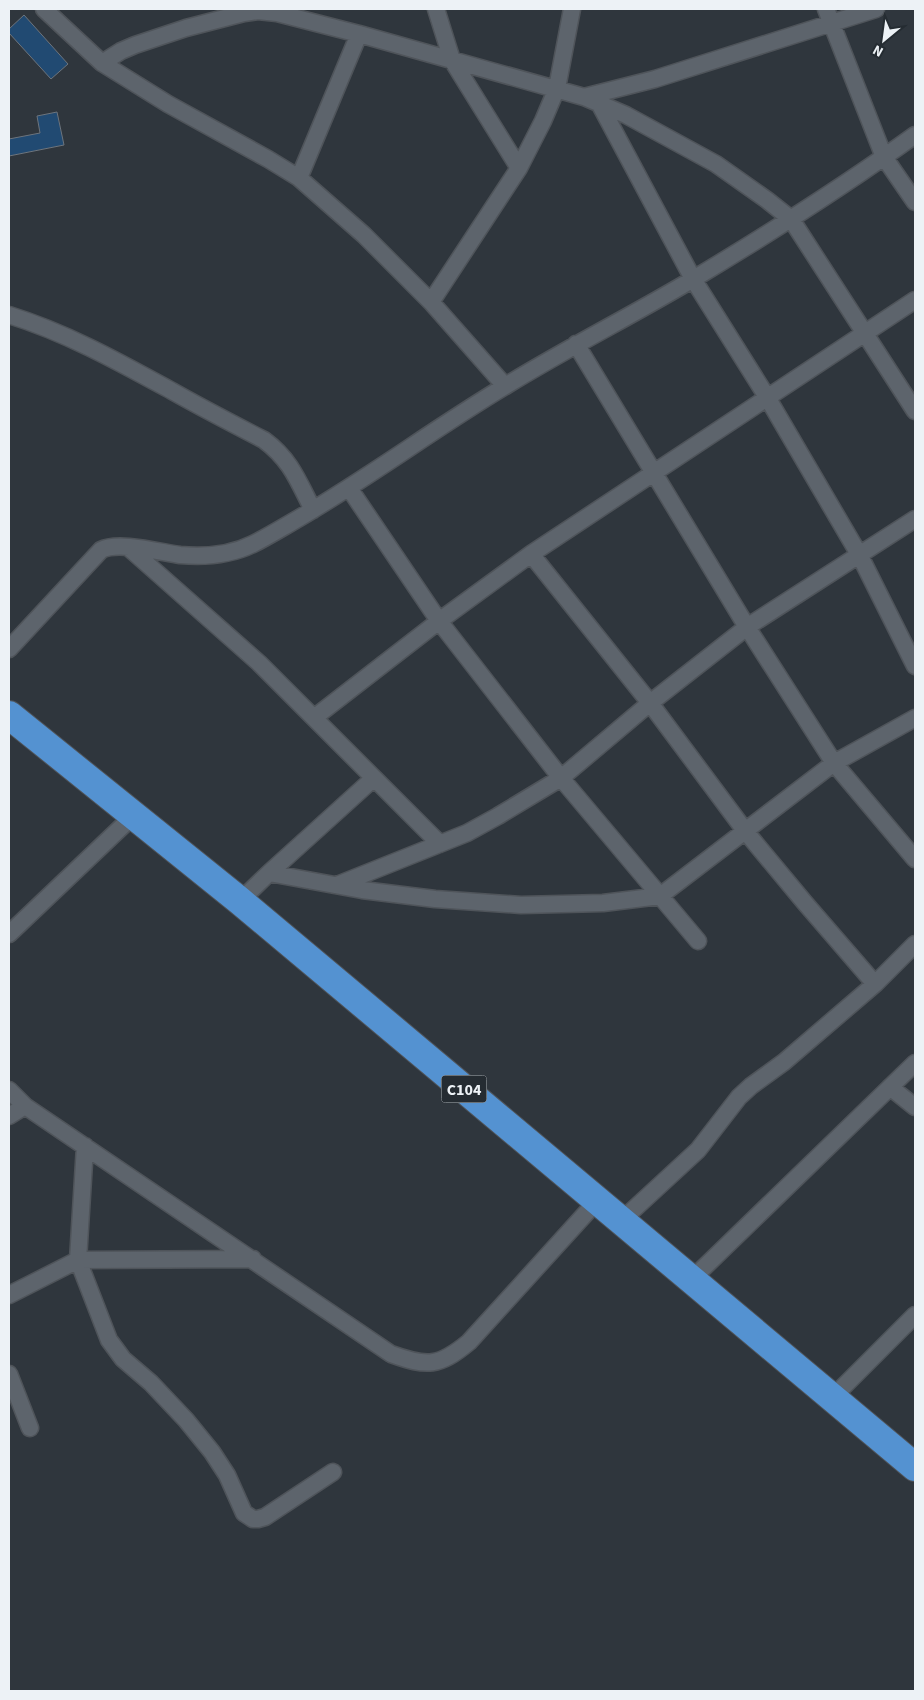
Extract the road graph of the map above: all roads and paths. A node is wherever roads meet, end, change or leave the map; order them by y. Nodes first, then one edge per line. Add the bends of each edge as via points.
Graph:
1 (44, 9) edge
2 (436, 9) edge
3 (572, 9) edge
4 (876, 9) edge
5 (269, 10) edge
6 (829, 15) edge
7 (359, 34) junction
8 (452, 60) junction
9 (102, 63) junction
10 (557, 88) junction
11 (592, 100) junction
12 (915, 135) edge
13 (884, 157) junction
14 (519, 168) junction
15 (299, 178) junction
16 (915, 202) edge
17 (791, 219) junction
18 (693, 279) junction
19 (915, 300) edge
20 (432, 302) junction
21 (9, 315) edge
22 (866, 334) junction
23 (576, 344) junction
24 (505, 386) junction
25 (767, 397) junction
26 (915, 411) edge
27 (653, 473) junction
28 (349, 488) junction
29 (313, 510) junction
30 (915, 518) edge
31 (128, 547) junction
32 (530, 554) junction
33 (860, 556) junction
34 (439, 621) junction
35 (747, 627) junction
36 (9, 649) edge
37 (915, 666) edge
38 (650, 703) junction
39 (9, 715) edge
40 (315, 717) junction
41 (915, 718) edge
42 (834, 763) junction
43 (374, 778) junction
44 (561, 778) junction
45 (132, 816) junction
46 (746, 832) junction
47 (440, 844) junction
48 (915, 859) edge
49 (269, 873) junction
50 (337, 885) junction
51 (660, 896) junction
52 (240, 901) junction
53 (9, 934) edge
54 (698, 940) dead end
55 (915, 944) edge
56 (875, 984) junction
57 (915, 1063) edge
58 (890, 1087) junction
59 (9, 1090) edge
60 (25, 1106) junction
61 (915, 1107) edge
62 (9, 1116) edge
63 (85, 1146) junction
64 (597, 1201) junction
65 (621, 1221) junction
66 (253, 1259) junction
67 (78, 1260) junction
68 (691, 1280) junction
69 (9, 1295) edge
70 (915, 1315) edge
71 (9, 1374) edge
72 (832, 1398) junction
73 (30, 1428) dead end
74 (915, 1468) edge
75 (333, 1472) dead end

1 - 9 street
2 - 8 street
3 - 10 street
4 - 6 street
5 - 7 street
5 - 9 street via 228,17 148,40
6 - 11 street
6 - 13 street
7 - 8 street
7 - 15 street
8 - 10 street
8 - 14 street
9 - 15 street
10 - 11 street
10 - 14 street
11 - 17 street via 716,164
11 - 18 street
12 - 13 street
13 - 16 street
13 - 17 street
14 - 20 street
15 - 20 street via 364,235
17 - 18 street
17 - 22 street
18 - 23 street
18 - 25 street
19 - 22 street
20 - 24 street
21 - 29 street via 75,340 264,440 288,462
22 - 25 street
22 - 26 street
23 - 24 street
23 - 27 street
24 - 28 street
25 - 27 street
25 - 33 street
27 - 32 street
27 - 35 street
28 - 29 street
28 - 34 street
29 - 31 street via 252,545 234,551 182,555
30 - 33 street
31 - 36 street via 114,546 101,550
31 - 40 street
32 - 34 street
32 - 38 street
33 - 35 street
33 - 37 street
34 - 40 street
34 - 44 street
35 - 38 street
35 - 42 street
38 - 44 street
38 - 46 street
39 - 45 highway, C104
40 - 43 street
41 - 42 street
42 - 46 street
42 - 48 street
43 - 47 street
43 - 49 street
44 - 47 street via 467,833
44 - 51 street
45 - 52 highway, C104
45 - 53 street
46 - 51 street
46 - 56 street
47 - 50 street
49 - 50 street
49 - 52 street
50 - 51 street via 435,899 521,905
51 - 54 street
52 - 64 highway, C104
55 - 56 street
56 - 65 street via 751,1086 684,1164
57 - 58 street
58 - 61 street
58 - 68 street
59 - 60 street
60 - 62 street
60 - 63 street
63 - 66 street
63 - 67 street
64 - 65 highway, C104
64 - 66 street via 469,1342 454,1354 434,1363 413,1362 391,1354
65 - 68 highway, C104
66 - 67 street
67 - 69 street
67 - 75 street via 109,1340 186,1420 212,1452 227,1475 244,1513 258,1519 265,1517
68 - 72 highway, C104
70 - 72 street
71 - 73 street
72 - 74 highway, C104

